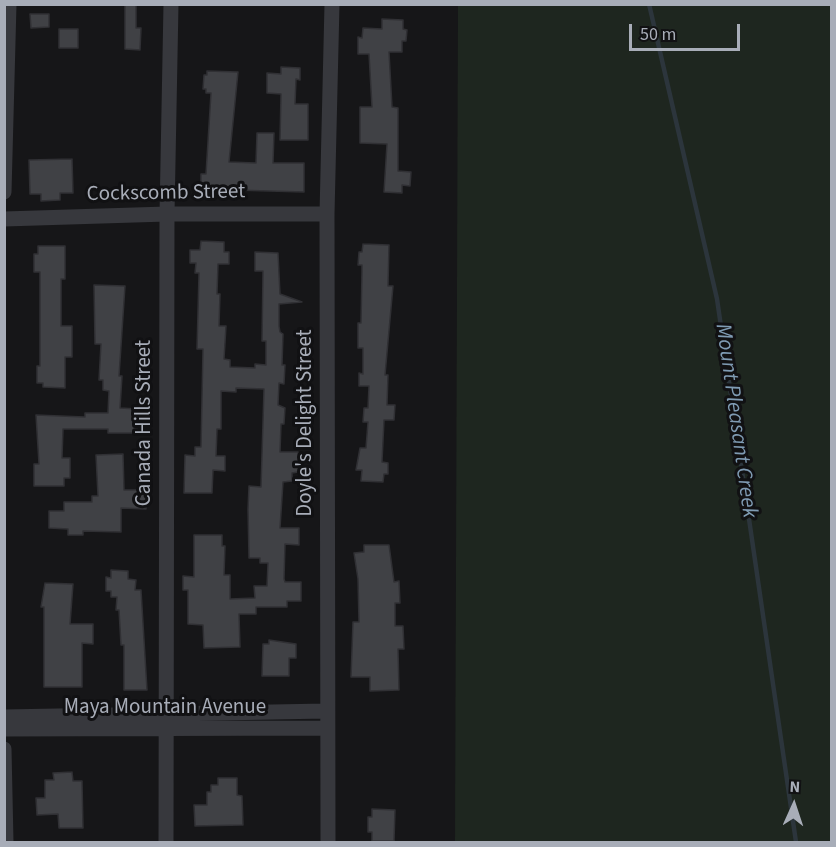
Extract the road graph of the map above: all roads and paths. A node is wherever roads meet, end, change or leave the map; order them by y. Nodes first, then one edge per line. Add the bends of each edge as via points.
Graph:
1 (9, 4) edge
2 (171, 4) edge
3 (332, 4) edge
4 (4, 192) edge
5 (167, 214) junction
6 (327, 214) junction
7 (4, 219) edge
8 (326, 711) junction
9 (4, 717) edge
10 (165, 722) junction
11 (326, 728) junction
12 (4, 729) edge
13 (4, 749) edge
14 (6, 843) edge
15 (166, 843) edge
16 (328, 843) edge

1 - 4 street
2 - 5 street, Canada Hills Street
3 - 6 street, Doyle's Delight Street
5 - 6 street, Cockscomb Street
5 - 7 street, Cockscomb Street
5 - 10 street, Canada Hills Street
6 - 8 street, Doyle's Delight Street
8 - 10 street, Maya Mountain Avenue
8 - 11 street, Doyle's Delight Street
9 - 10 street, Maya Mountain Avenue
10 - 11 street, Maya Mountain Avenue
10 - 12 street, Maya Mountain Avenue
10 - 15 street, Canada Hills Street
11 - 16 street, Doyle's Delight Street
13 - 14 street

